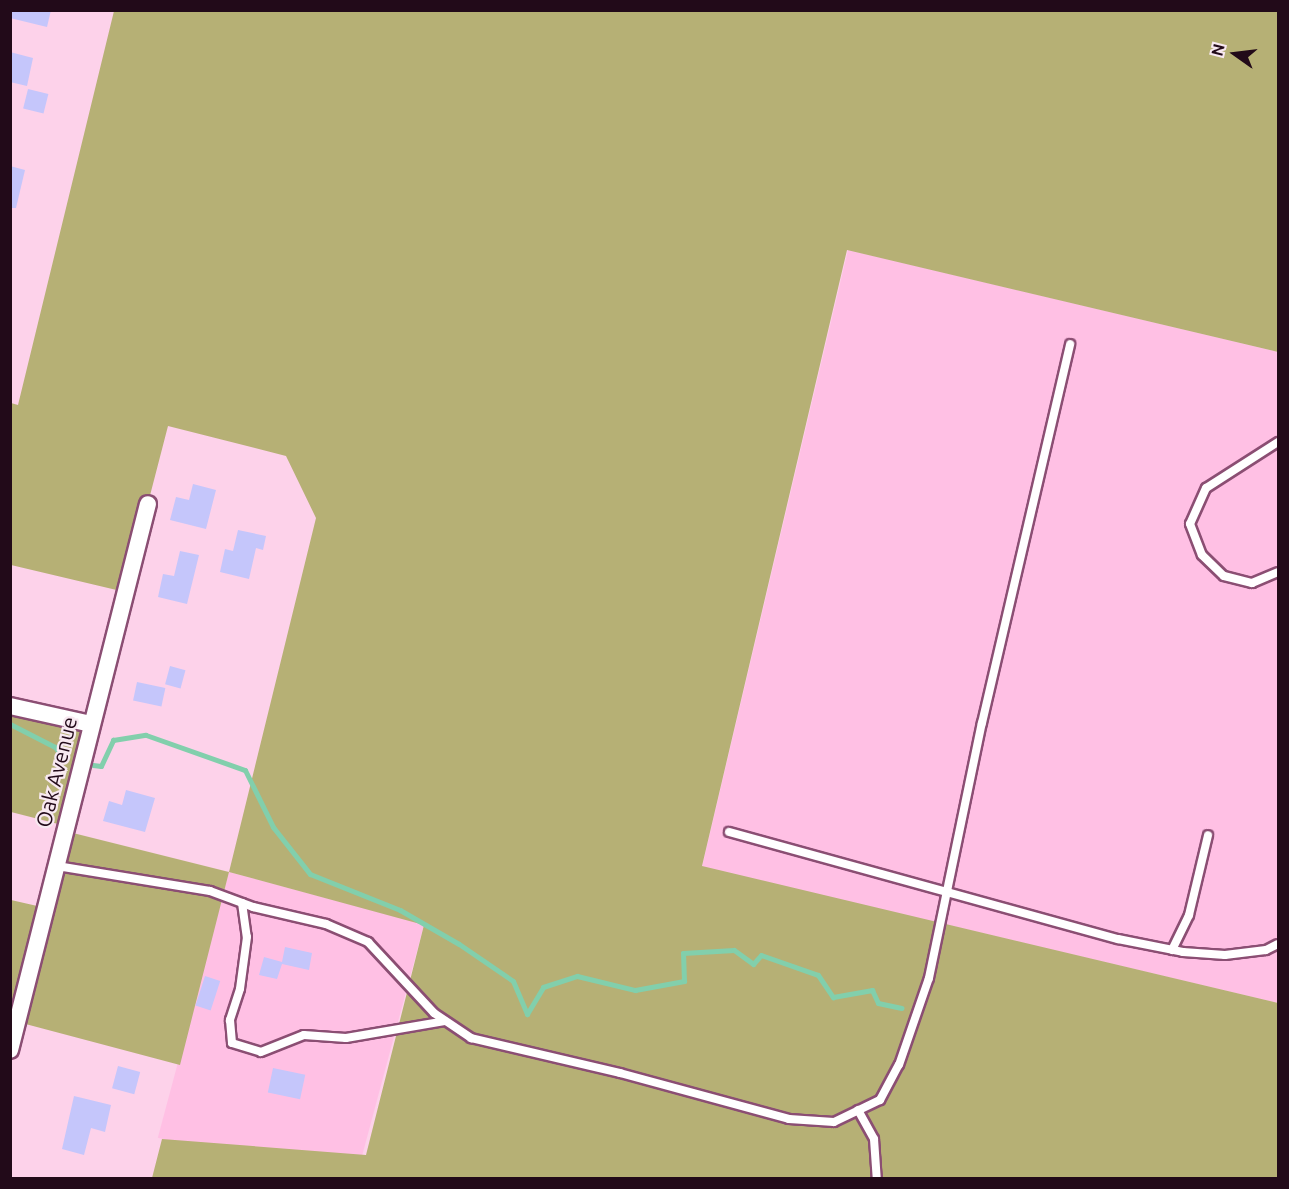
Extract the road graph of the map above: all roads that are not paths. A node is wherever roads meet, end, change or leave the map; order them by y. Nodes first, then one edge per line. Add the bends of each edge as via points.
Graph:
1 (1070, 344) dead end
2 (1278, 442) edge
3 (148, 504) dead end
4 (1278, 573) edge
5 (10, 706) edge
6 (91, 724) junction
7 (729, 832) dead end
8 (1208, 835) dead end
9 (57, 866) junction
10 (946, 891) junction
11 (242, 903) junction
12 (1278, 944) edge
13 (1172, 950) junction
14 (445, 1021) junction
15 (10, 1050) edge
16 (858, 1110) junction
17 (877, 1179) edge

1 - 10 lane
2 - 4 lane via 1206,488 1190,524 1202,555 1224,576 1252,584
3 - 6 street, Oak Avenue
5 - 6 street
6 - 9 street, Oak Avenue
7 - 10 lane
8 - 13 lane via 1189,915
9 - 11 lane via 210,891
9 - 15 street, Oak Avenue
10 - 13 lane
10 - 16 lane via 920,1013 880,1100
11 - 14 lane via 326,924 368,942
11 - 14 lane via 247,937 240,989 230,1020 232,1042 261,1052 304,1035 346,1038
12 - 13 lane via 1266,950 1225,955
14 - 16 lane via 471,1038 789,1119 834,1122
16 - 17 lane via 874,1139

